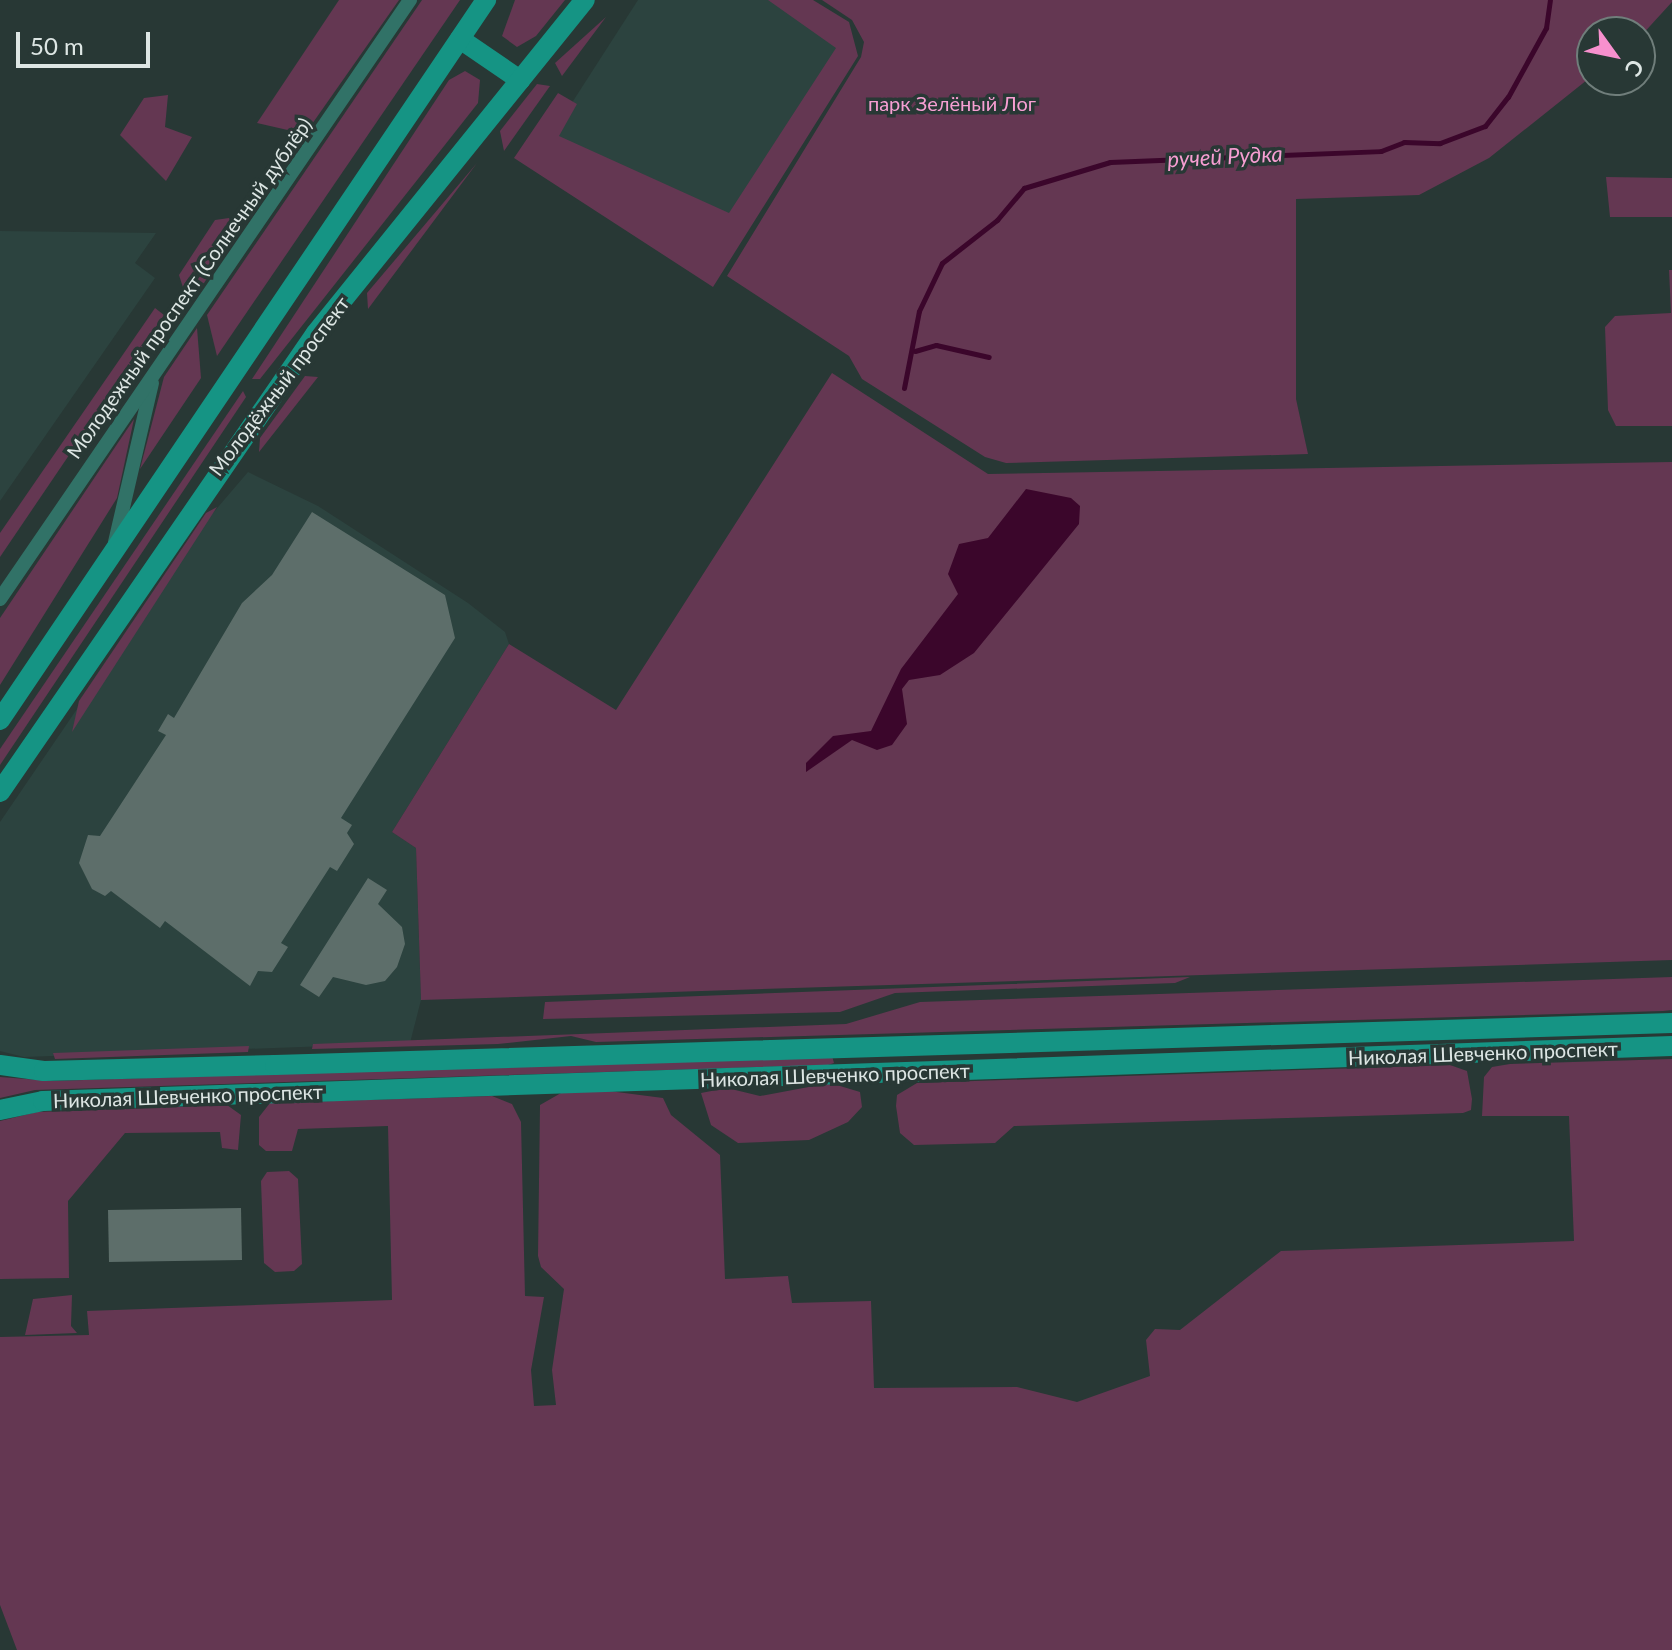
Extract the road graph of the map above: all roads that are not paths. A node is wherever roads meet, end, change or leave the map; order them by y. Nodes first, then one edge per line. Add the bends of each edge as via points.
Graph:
1 (410, 0) edge
2 (486, 0) edge
3 (585, 0) edge
4 (460, 39) junction
5 (520, 80) junction
6 (153, 375) junction
7 (114, 548) junction
8 (0, 599) edge
9 (0, 720) edge
10 (0, 792) edge
11 (1672, 1023) edge
12 (884, 1046) junction
13 (1672, 1046) edge
14 (0, 1065) edge
15 (884, 1073) junction
16 (0, 1110) edge

1 - 6 street, Молодежный проспект (Солнечный дублёр)
2 - 4 main road, Молодёжный проспект
3 - 5 main road, Молодёжный проспект
4 - 5 main road
4 - 7 main road, Молодёжный проспект
5 - 10 main road, Молодёжный проспект via 231,449
6 - 7 street
6 - 8 street, Молодежный проспект (Солнечный дублёр)
7 - 9 main road, Молодёжный проспект
11 - 12 main road, Николая Шевченко проспект
12 - 14 main road, Николая Шевченко проспект via 44,1071
12 - 15 main road
13 - 15 main road, Николая Шевченко проспект
15 - 16 main road, Николая Шевченко проспект via 43,1101

